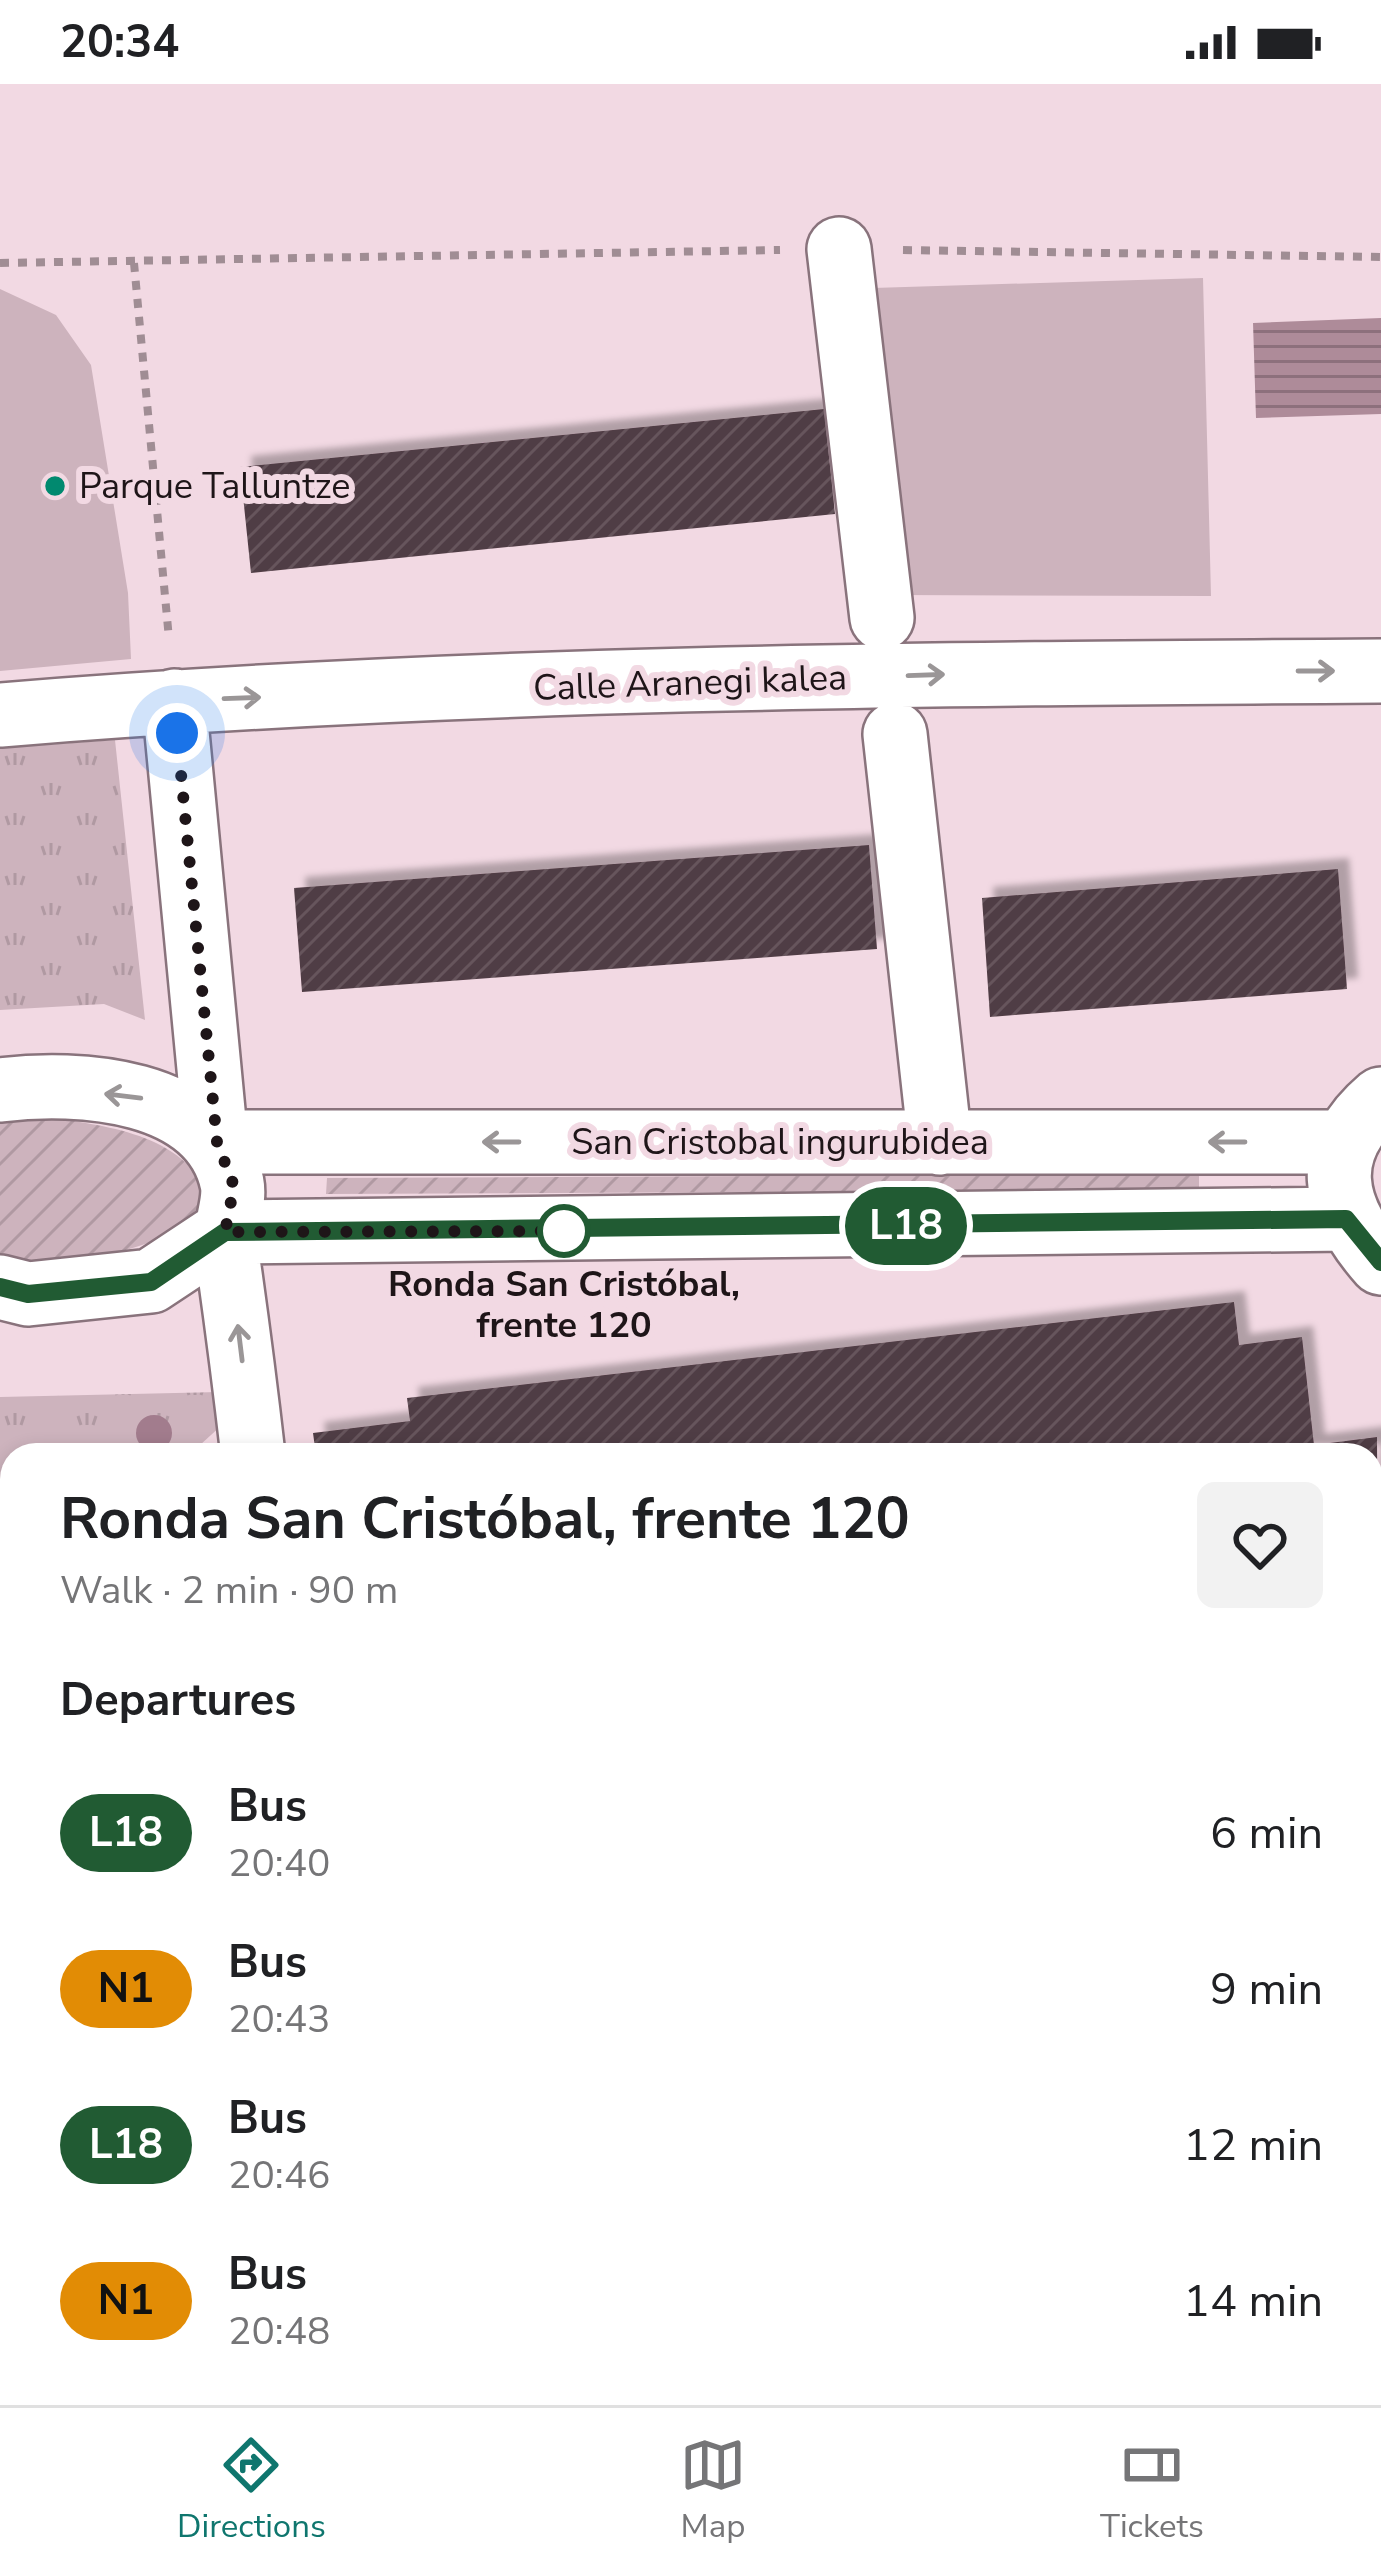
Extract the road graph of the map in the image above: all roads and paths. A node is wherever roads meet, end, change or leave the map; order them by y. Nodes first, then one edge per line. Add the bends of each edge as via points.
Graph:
1 (839, 249) junction
2 (1381, 257) edge
3 (0, 262) edge
4 (134, 263) junction
5 (882, 618) dead end
6 (1381, 670) edge
7 (172, 674) junction
8 (0, 716) edge
9 (895, 734) dead end
10 (0, 1090) edge
11 (1363, 1120) edge
12 (217, 1142) junction
13 (940, 1142) junction
14 (225, 1232) junction
15 (1363, 1240) edge
16 (0, 1287) edge
17 (251, 1443) edge

1 - 2 path
1 - 4 path
1 - 5 street, Calle Aranegi kalea
3 - 4 path
4 - 7 path
7 -> 6 street, Calle Aranegi kalea
7 - 8 street, Calle Aranegi kalea
7 - 12 street
9 - 13 street
12 -> 10 street via 161,1101 37,1085
11 -> 13 street, San Cristobal ingurubidea
11 - 15 street via 1339,1195
13 -> 12 street, San Cristobal ingurubidea
12 - 14 street via 234,1186
14 - 15 street
14 - 16 street via 151,1282 28,1294
17 -> 14 street

